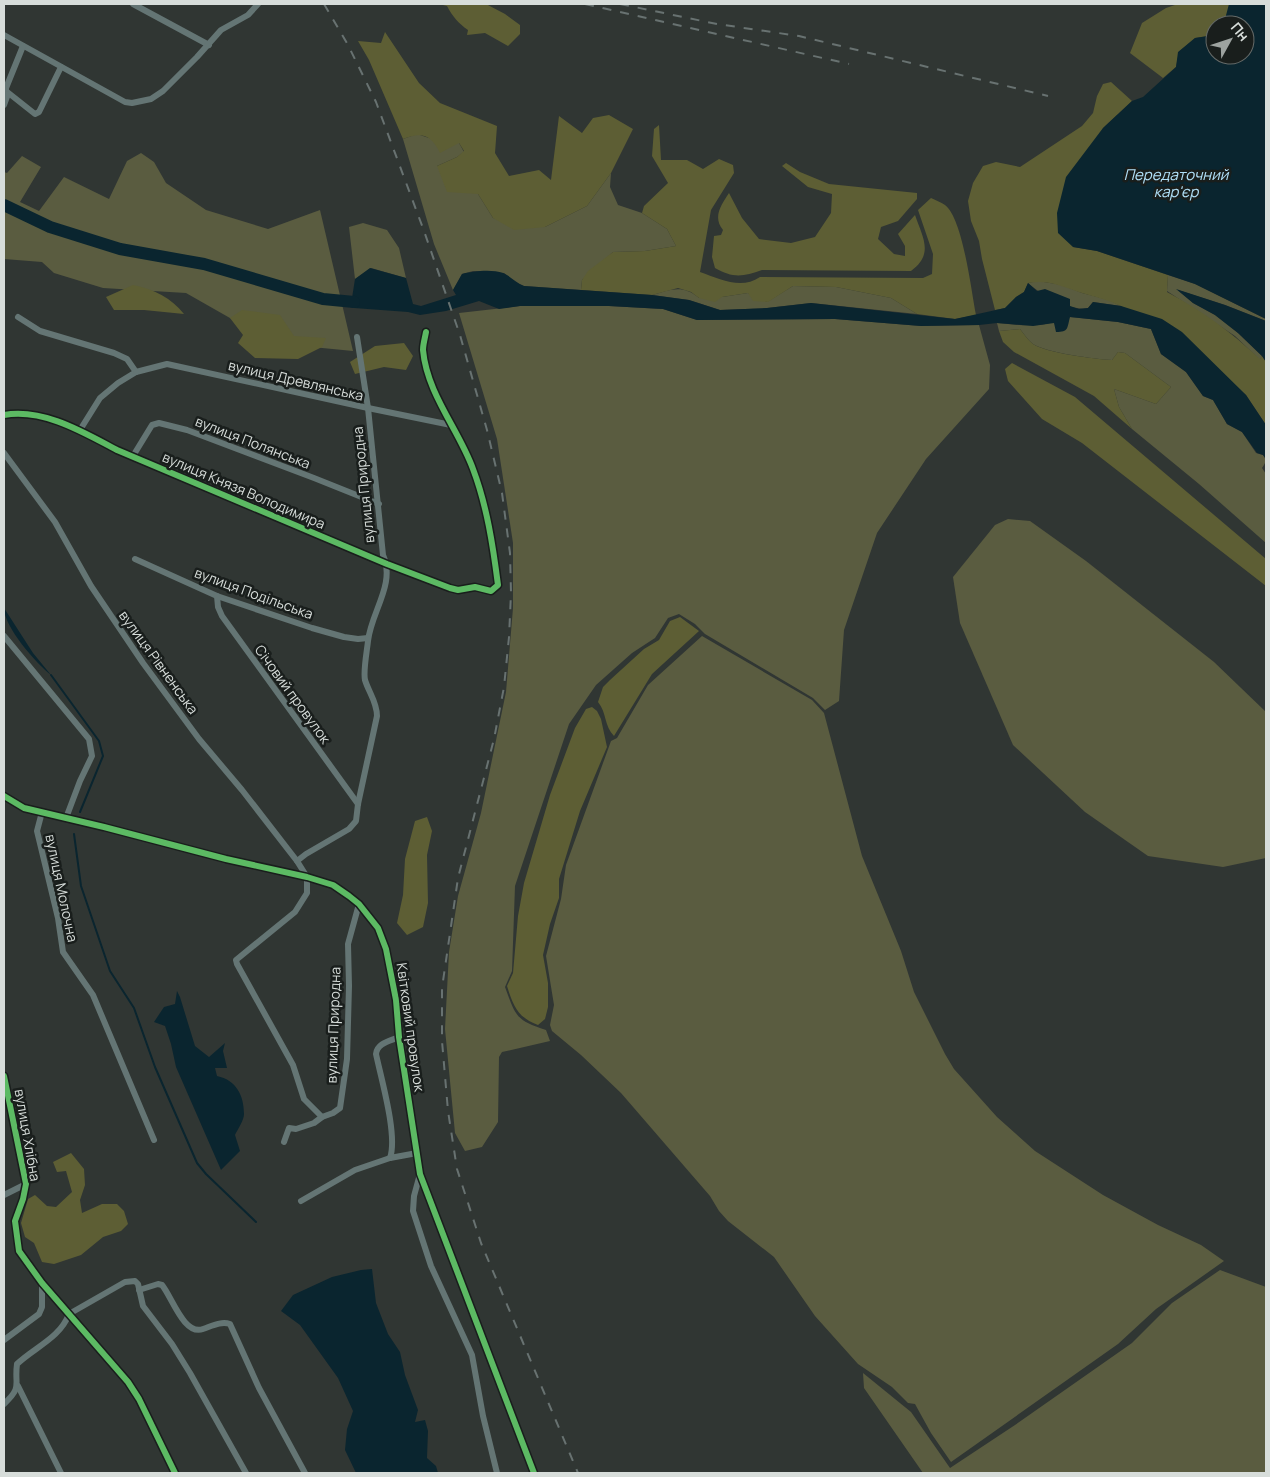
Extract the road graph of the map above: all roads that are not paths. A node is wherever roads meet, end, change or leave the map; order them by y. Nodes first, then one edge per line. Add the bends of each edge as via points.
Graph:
1 (133, 4) edge
2 (258, 4) edge
3 (4, 35) edge
4 (209, 44) junction
5 (23, 46) junction
6 (61, 67) junction
7 (8, 94) junction
8 (4, 105) edge
9 (18, 317) dead end
10 (426, 332) dead end
11 (357, 337) dead end
12 (136, 372) junction
13 (368, 408) junction
14 (4, 415) edge
15 (451, 425) junction
16 (80, 430) junction
17 (4, 453) edge
18 (133, 456) junction
19 (379, 504) junction
20 (135, 559) dead end
21 (387, 564) junction
22 (217, 596) junction
23 (4, 636) edge
24 (368, 638) junction
25 (4, 796) edge
26 (358, 804) junction
27 (42, 812) junction
28 (66, 818) junction
29 (298, 861) junction
30 (307, 876) junction
31 (359, 904) junction
32 (399, 1037) junction
33 (4, 1076) edge
34 (322, 1117) junction
35 (154, 1140) dead end
36 (284, 1142) dead end
37 (417, 1153) junction
38 (390, 1158) junction
39 (420, 1174) junction
40 (26, 1184) junction
41 (4, 1196) edge
42 (301, 1201) dead end
43 (42, 1284) junction
44 (139, 1290) junction
45 (69, 1314) junction
46 (4, 1340) edge
47 (18, 1386) junction
48 (4, 1404) edge
49 (61, 1473) edge
50 (175, 1473) edge
51 (246, 1473) edge
52 (305, 1473) edge
53 (497, 1473) edge
54 (534, 1473) edge

1 - 4 street
2 - 4 street via 242,20 221,30
3 - 5 street
4 - 6 street via 163,91 151,99 132,103 124,102
5 - 6 street
5 - 7 street via 6,88
6 - 7 street via 37,114
7 - 8 street
9 - 12 street via 40,332 127,359
10 - 15 street via 423,350 428,369 438,400
11 - 13 street, вулиця Природна
12 - 13 street, вулиця Древлянська via 168,364
12 - 16 street, вулиця Древлянська via 100,398
13 - 15 street, вулиця Древлянська
13 - 19 street, вулиця Природна
14 - 16 street, вулиця Князя Володимира via 39,416
15 - 21 street, вулиця Князя Володимира via 462,442 480,489 498,585 492,592 475,587 458,590
16 - 18 street, вулиця Князя Володимира
17 - 29 street, вулиця Рівненська via 55,522 91,586 143,663 199,739
18 - 19 street, вулиця Полянська via 152,425 159,423 187,430
18 - 21 street, вулиця Князя Володимира
19 - 21 street, вулиця Природна via 383,555
20 - 22 street, вулиця Подільська
21 - 24 street, вулиця Природна via 381,600
22 - 24 street, вулиця Подільська via 344,637
22 - 26 street, Січовий провулок via 222,616
23 - 28 street via 89,739 92,756
24 - 26 street, вулиця Природна via 365,679 377,707 377,716
25 - 27 street via 24,808
26 - 29 street, вулиця Природна via 356,822 349,829
27 - 28 street, Квітковий провулок
27 - 35 street, вулиця Молочна via 37,830 63,952 93,995
28 - 30 street, Квітковий провулок
29 - 30 street, вулиця Рівненська
30 - 31 street, Квітковий провулок via 333,885
30 - 34 street via 307,893 295,912 236,960 292,1065 304,1099
31 - 32 street, Квітковий провулок via 378,928 386,949
31 - 34 street, вулиця Природна via 348,944 347,1059 342,1100 340,1108 333,1114
32 - 37 street, Квітковий провулок
32 - 38 street via 376,1049 390,1123
33 - 40 street, вулиця Хлібна
34 - 36 street, вулиця Природна via 305,1126 289,1128
37 - 38 street
37 - 39 street, Квітковий провулок
38 - 42 street via 355,1170
39 - 53 street via 413,1211 431,1266 472,1355
39 - 54 street, Квітковий провулок
40 - 41 street, вулиця Хлібна
40 - 43 street, вулиця Хлібна via 15,1220 16,1237 19,1251
43 - 45 street, вулиця Хлібна
43 - 46 street via 39,1314
44 - 45 street via 135,1281 125,1282
44 - 51 street via 143,1306 190,1373
44 - 52 street via 162,1285 194,1330 224,1322 230,1324 259,1388
45 - 47 street via 54,1336 17,1364
45 - 50 street, вулиця Хлібна via 128,1382
47 - 48 street
47 - 49 street

